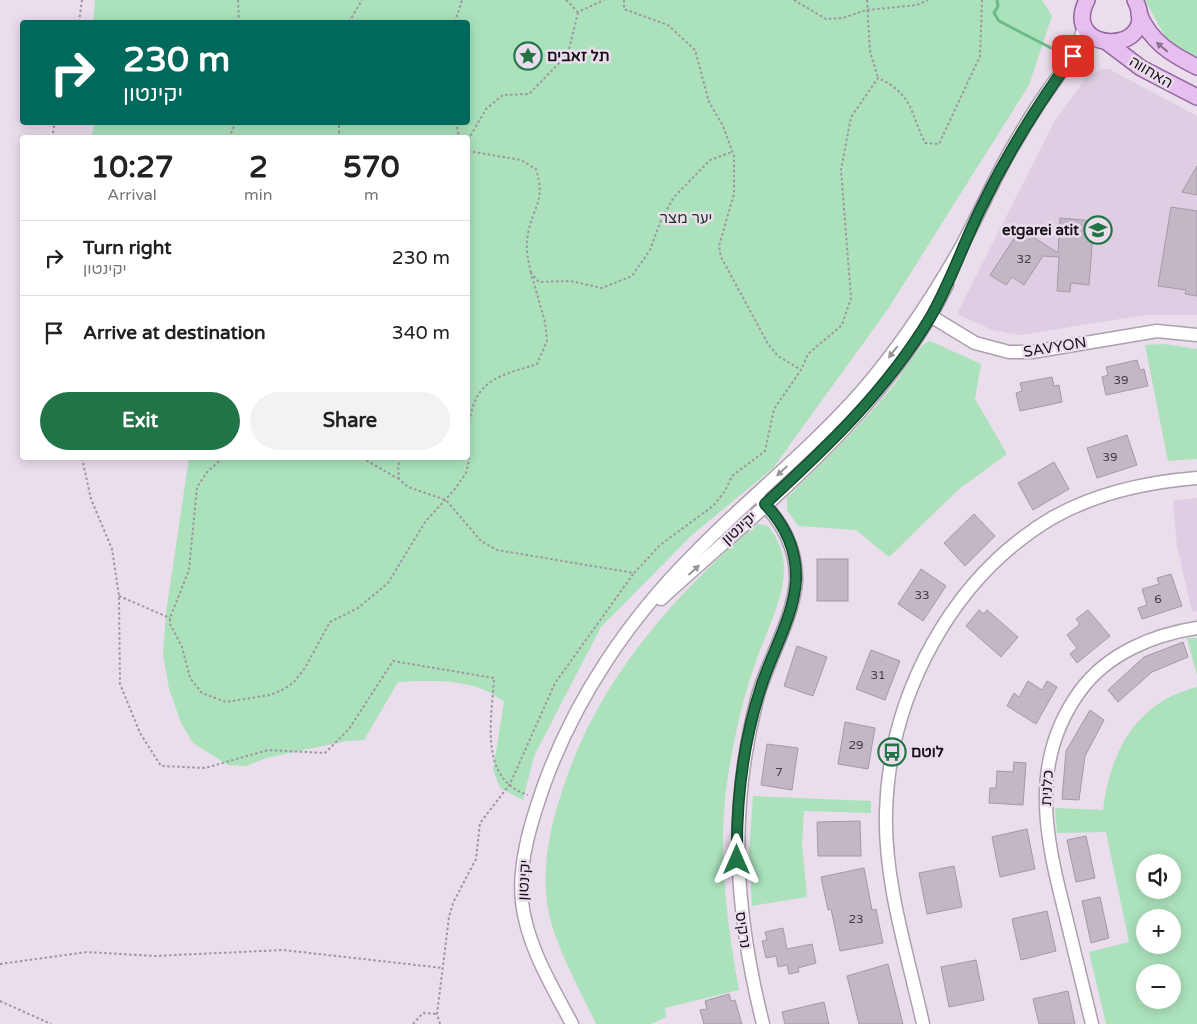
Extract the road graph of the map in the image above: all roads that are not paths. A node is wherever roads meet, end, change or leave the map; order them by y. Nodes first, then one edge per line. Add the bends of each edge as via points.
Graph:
1 (1087, 0) edge
2 (1137, 7) edge
3 (1084, 25) junction
4 (1105, 43) junction
5 (1073, 56) junction
6 (1197, 67) edge
7 (1197, 97) edge
8 (926, 314) junction
9 (1197, 336) edge
10 (1197, 478) edge
11 (761, 500) junction
12 (1197, 628) edge
13 (572, 1024) edge
14 (763, 1024) edge
15 (923, 1024) edge
16 (1092, 1024) edge

1 - 3 main road via 1083,12
2 - 4 main road via 1137,27 1128,38 1117,43
6 -> 2 main road, האחווה via 1157,43
3 - 4 main road, האחווה via 1092,36
3 - 5 street, יקינטון
4 - 5 street, יקינטון via 1089,46
4 - 7 main road, האחווה via 1141,68
5 - 8 street, יקינטון via 1026,125 974,222 956,269
8 - 9 street, SAVYON via 981,346 1009,352 1032,352 1157,331
8 - 11 street, יקינטון via 899,365 860,412
10 - 15 street via 1146,484 1115,492 1053,518 1023,538 993,563 973,586 939,632 919,670 895,737 888,774 886,813 895,898
11 - 13 street, יקינטון via 655,605 611,655 565,735 539,799 524,864 522,903 534,948
11 - 14 street, נרקיס via 781,525 790,543 796,582 790,609 758,697 742,770 738,806 740,914
12 - 16 street, כלנית via 1146,641 1115,657 1088,680 1066,710 1051,748 1044,795 1049,851

